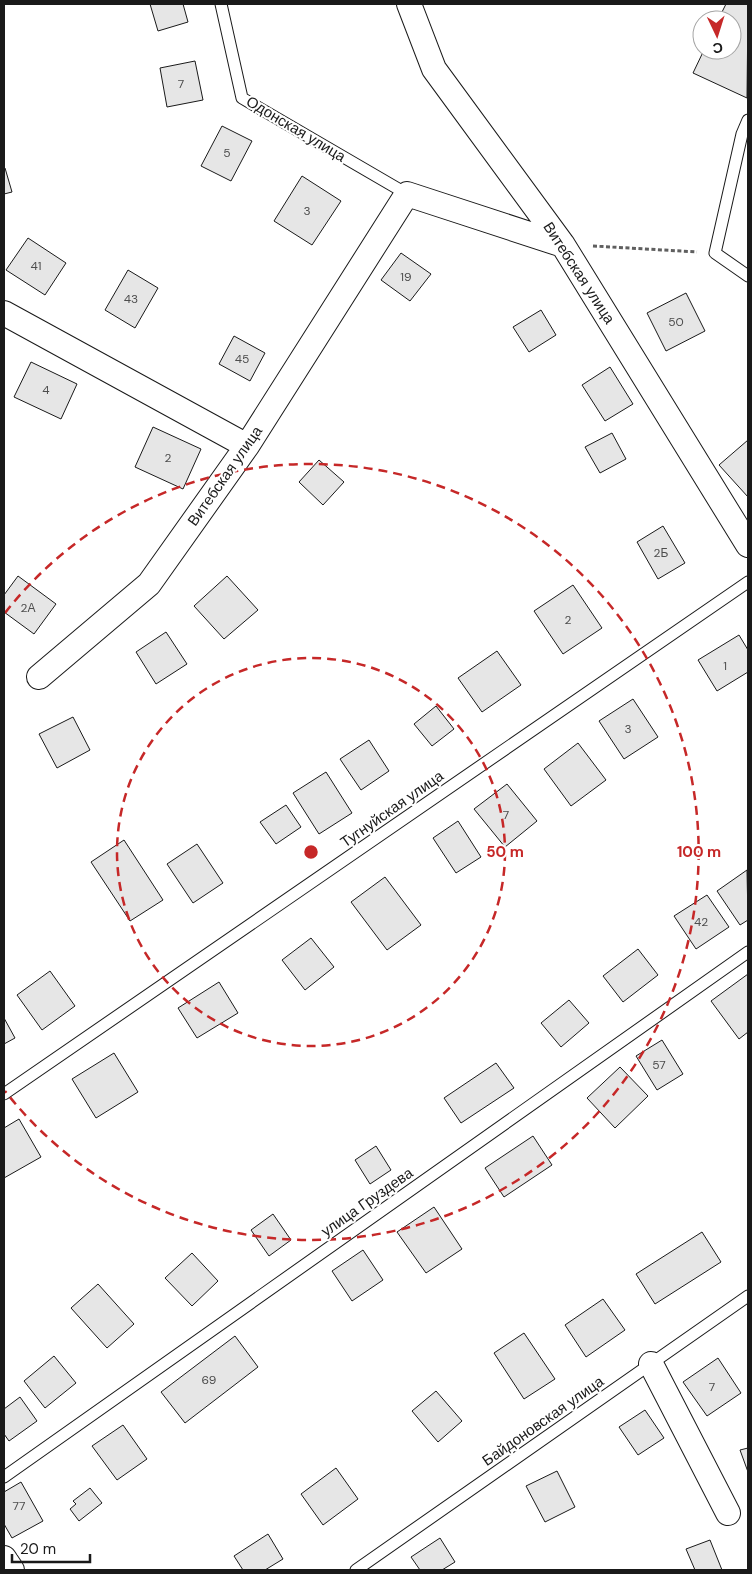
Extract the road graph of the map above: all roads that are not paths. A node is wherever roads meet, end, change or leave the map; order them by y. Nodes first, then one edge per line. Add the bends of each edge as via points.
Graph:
1 (220, 4) edge
2 (409, 4) edge
3 (748, 120) edge
4 (407, 194) junction
5 (563, 245) junction
6 (748, 276) edge
7 (4, 313) edge
8 (247, 446) junction
9 (748, 545) edge
10 (748, 582) edge
11 (39, 677) dead end
12 (748, 952) edge
13 (4, 1094) edge
14 (748, 1296) edge
15 (651, 1364) junction
16 (4, 1477) edge
17 (728, 1513) dead end
18 (4, 1558) edge
19 (12, 1570) edge
20 (356, 1570) edge

1 - 4 lane, Одонская улица via 242,98
2 - 5 street, Витебская улица via 434,68
3 - 6 lane via 715,253
4 - 5 street
4 - 8 street, Витебская улица
5 - 9 street, Витебская улица
7 - 8 street
8 - 11 street, Витебская улица via 149,584
10 - 13 lane, Тугнуйская улица
12 - 16 lane, улица Груздева
14 - 15 lane, Байдоновская улица
15 - 17 street
15 - 20 lane, Байдоновская улица
18 - 19 street

